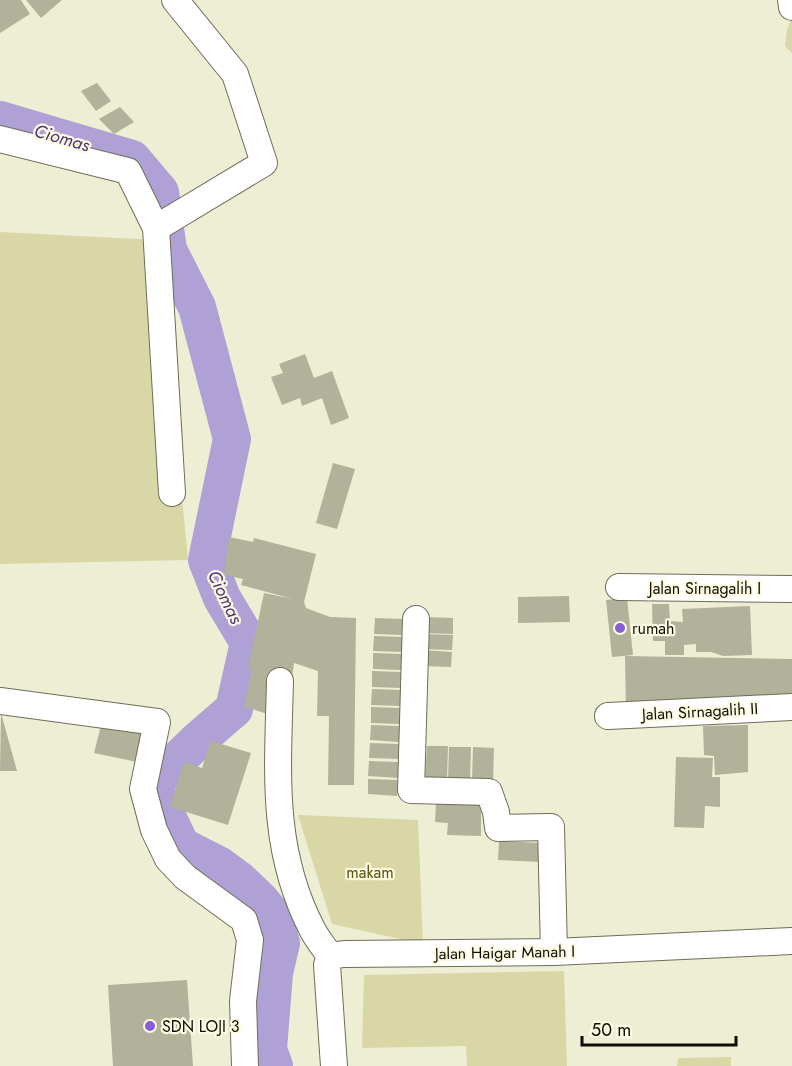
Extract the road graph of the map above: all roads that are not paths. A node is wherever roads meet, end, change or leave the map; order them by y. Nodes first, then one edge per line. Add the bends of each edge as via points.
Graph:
1 (175, 0) edge
2 (790, 0) edge
3 (792, 7) edge
4 (0, 139) edge
5 (156, 228) junction
6 (172, 493) dead end
7 (619, 587) dead end
8 (792, 589) edge
9 (416, 619) dead end
10 (280, 681) dead end
11 (4, 702) edge
12 (792, 707) edge
13 (608, 716) dead end
14 (792, 941) edge
15 (554, 952) junction
16 (330, 956) junction
17 (245, 1066) edge
18 (334, 1066) edge

1 - 5 street via 235,74 264,163
2 - 3 street
4 - 5 street via 128,171
5 - 6 street
7 - 8 street, Jalan Sirnagalih I
9 - 15 street via 411,790 489,792 498,828 551,827
10 - 16 street via 278,786 283,844 299,900
11 - 17 street via 157,722 143,789 154,830 168,859 185,877 244,920 250,940 243,1001
12 - 13 street, Jalan Sirnagalih II
14 - 15 street, Jalan Haigar Manah I
15 - 16 street, Jalan Haigar Manah I
16 - 18 street via 327,965

